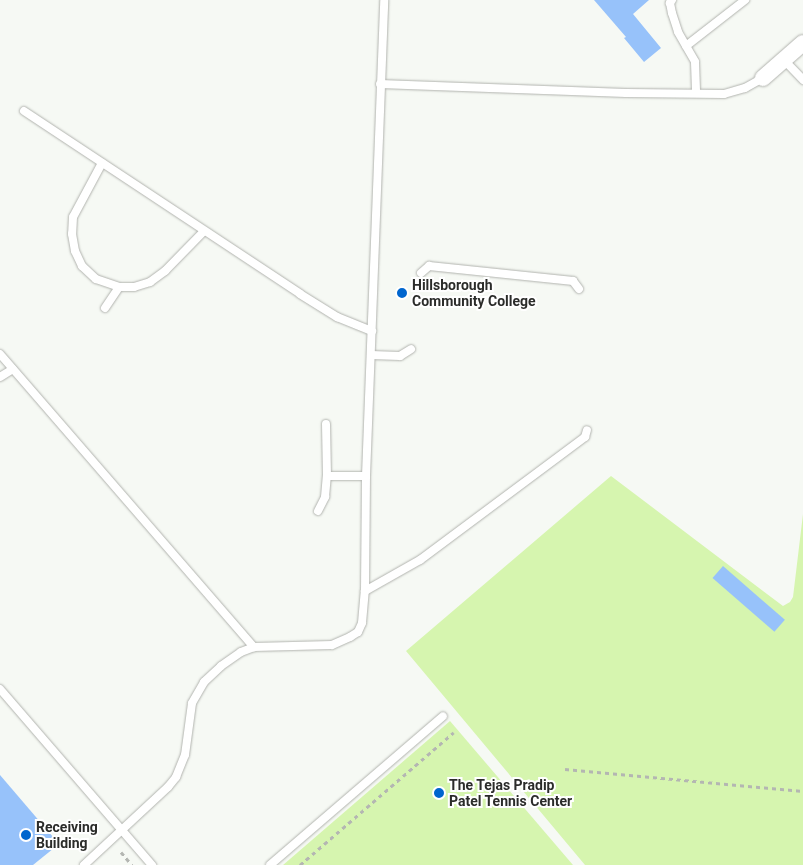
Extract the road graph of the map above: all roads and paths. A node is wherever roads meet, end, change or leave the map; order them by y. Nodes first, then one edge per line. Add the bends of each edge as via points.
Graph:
1 (384, 0) edge
2 (672, 0) edge
3 (745, 0) edge
4 (803, 43) edge
5 (686, 46) junction
6 (784, 60) junction
7 (763, 78) joint
8 (803, 80) edge
9 (380, 84) junction
10 (696, 93) junction
11 (24, 111) dead end
12 (102, 163) junction
13 (204, 231) junction
14 (421, 273) dead end
15 (119, 287) junction
16 (579, 289) dead end
17 (105, 308) dead end
18 (372, 331) junction
19 (411, 349) dead end
20 (0, 354) edge
21 (371, 355) junction
22 (13, 369) junction
23 (0, 377) edge
24 (326, 424) dead end
25 (587, 430) dead end
26 (327, 476) junction
27 (366, 476) junction
28 (318, 511) dead end
29 (365, 591) junction
30 (254, 647) junction
31 (0, 689) edge
32 (443, 716) dead end
33 (454, 732) dead end
34 (565, 769) dead end
35 (803, 791) edge
36 (122, 830) junction
37 (84, 865) edge
38 (152, 865) edge
39 (270, 865) edge
40 (300, 865) edge

1 - 9 lane
2 - 5 lane via 672,13
3 - 5 lane
4 - 6 street
5 - 10 lane via 695,62
6 - 7 street
6 - 8 lane
7 - 10 lane via 735,92
9 - 10 lane
9 - 18 lane
11 - 12 lane
12 - 13 lane
12 - 15 lane via 73,217 72,234 75,252 82,266 96,279
13 - 15 lane via 158,277 134,287
13 - 18 lane via 337,317
14 - 16 lane via 429,266 573,281
15 - 17 lane
18 - 21 lane
19 - 21 lane via 400,356
20 - 22 lane
21 - 27 lane
22 - 23 lane
22 - 30 lane
24 - 26 lane
25 - 29 lane via 585,437 420,560
26 - 27 lane
26 - 28 lane via 325,497
27 - 29 lane
29 - 30 lane via 362,623 358,632 346,640 322,647
30 - 36 lane via 230,659 204,682 192,703 185,754 176,777
31 - 36 lane
32 - 39 lane
33 - 40 path
34 - 35 path
36 - 37 lane
36 - 38 lane

